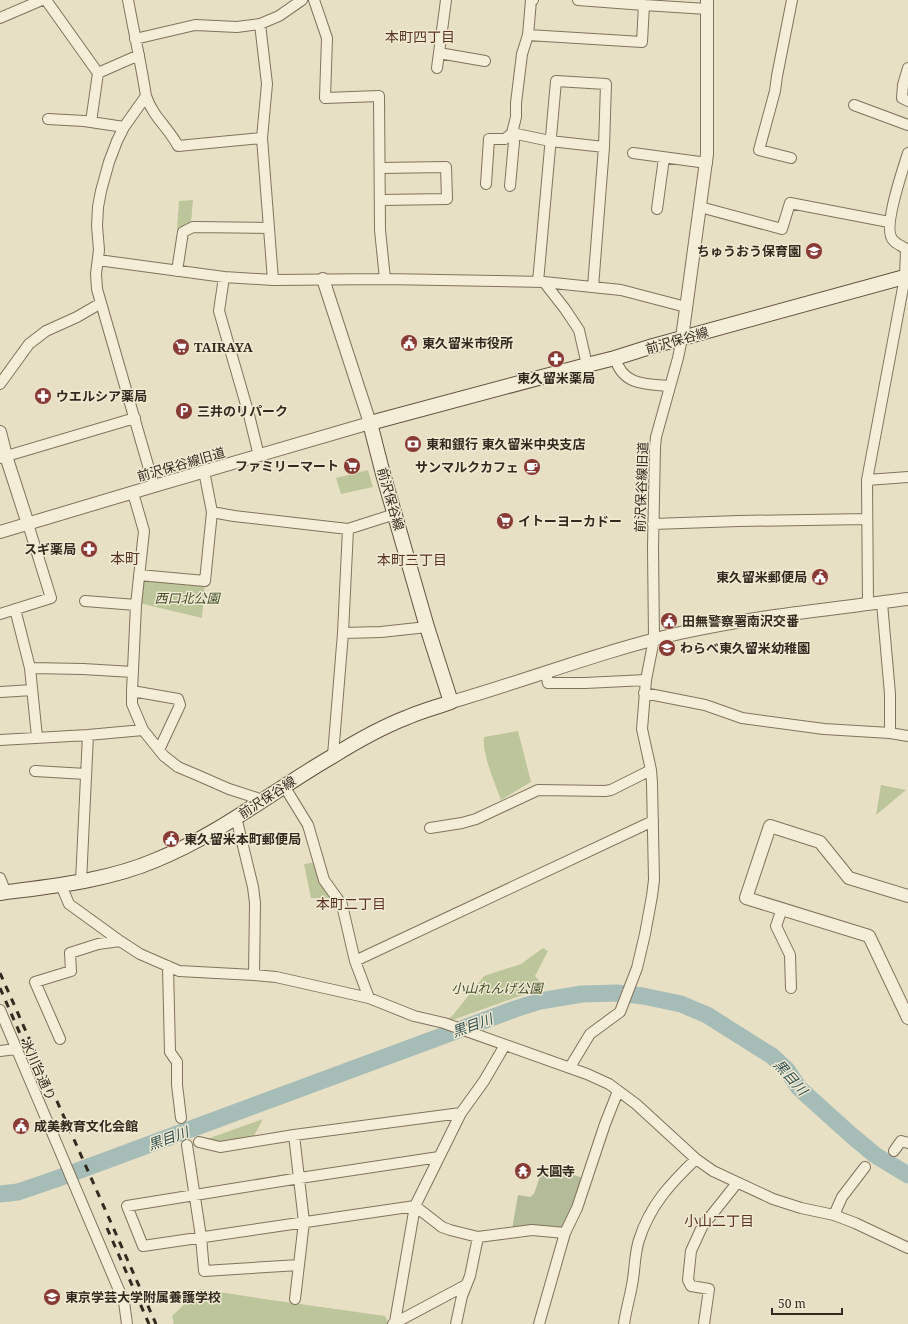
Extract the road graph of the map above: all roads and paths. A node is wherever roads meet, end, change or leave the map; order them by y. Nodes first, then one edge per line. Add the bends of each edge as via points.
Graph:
1 (42, 0) edge
2 (46, 0) edge
3 (128, 0) edge
4 (302, 0) edge
5 (314, 0) edge
6 (446, 0) edge
7 (527, 0) edge
8 (532, 0) edge
9 (578, 0) edge
10 (792, 0) edge
11 (644, 4) junction
12 (707, 4) edge
13 (0, 18) edge
14 (260, 24) junction
15 (528, 35) junction
16 (135, 39) junction
17 (439, 53) junction
18 (139, 55) junction
19 (485, 61) dead end
20 (437, 68) dead end
21 (908, 68) edge
22 (98, 73) junction
23 (146, 96) junction
24 (908, 101) edge
25 (854, 105) dead end
26 (48, 119) dead end
27 (91, 122) junction
28 (908, 125) edge
29 (124, 128) junction
30 (512, 133) junction
31 (262, 138) junction
32 (550, 141) junction
33 (604, 146) junction
34 (634, 153) dead end
35 (908, 153) edge
36 (664, 158) junction
37 (791, 158) dead end
38 (707, 163) junction
39 (380, 168) junction
40 (486, 184) dead end
41 (510, 186) dead end
42 (380, 200) junction
43 (700, 207) junction
44 (656, 209) dead end
45 (890, 222) junction
46 (269, 228) junction
47 (98, 260) junction
48 (177, 271) junction
49 (906, 276) edge
50 (224, 277) junction
51 (323, 279) junction
52 (385, 279) junction
53 (272, 280) junction
54 (541, 282) junction
55 (592, 287) junction
56 (101, 303) junction
57 (686, 307) junction
58 (682, 338) junction
59 (615, 358) junction
60 (587, 365) junction
61 (0, 384) edge
62 (670, 386) junction
63 (135, 418) junction
64 (370, 423) junction
65 (0, 432) edge
66 (259, 456) junction
67 (3, 457) edge
68 (204, 471) junction
69 (908, 477) edge
70 (867, 480) junction
71 (154, 486) junction
72 (133, 493) junction
73 (212, 512) junction
74 (395, 514) junction
75 (867, 519) junction
76 (28, 524) junction
77 (653, 524) junction
78 (348, 529) junction
79 (0, 532) edge
80 (139, 575) junction
81 (908, 599) edge
82 (85, 601) dead end
83 (882, 602) junction
84 (868, 604) junction
85 (136, 605) junction
86 (15, 609) junction
87 (0, 614) edge
88 (427, 627) junction
89 (343, 632) junction
90 (654, 640) junction
91 (30, 668) junction
92 (133, 672) junction
93 (546, 673) junction
94 (646, 680) junction
95 (32, 690) junction
96 (132, 691) junction
97 (1, 692) dead end
98 (644, 693) junction
99 (451, 702) junction
100 (143, 730) junction
101 (890, 733) junction
102 (88, 735) junction
103 (908, 736) edge
104 (37, 737) junction
105 (0, 740) edge
106 (159, 750) junction
107 (333, 755) junction
108 (651, 770) junction
109 (35, 771) dead end
110 (86, 774) junction
111 (284, 786) junction
112 (263, 800) junction
113 (236, 817) junction
114 (653, 821) junction
115 (430, 828) dead end
116 (0, 878) edge
117 (81, 882) junction
118 (60, 885) junction
119 (3, 893) edge
120 (908, 896) edge
121 (782, 909) junction
122 (120, 941) junction
123 (355, 961) junction
124 (168, 966) junction
125 (254, 975) junction
126 (791, 988) dead end
127 (369, 998) junction
128 (0, 1010) edge
129 (908, 1018) edge
130 (60, 1039) dead end
131 (505, 1045) junction
132 (16, 1049) junction
133 (0, 1051) edge
134 (570, 1067) junction
135 (618, 1091) junction
136 (461, 1113) junction
137 (181, 1118) dead end
138 (294, 1135) junction
139 (199, 1142) dead end
140 (908, 1143) edge
141 (187, 1145) dead end
142 (894, 1151) dead end
143 (439, 1157) junction
144 (696, 1159) junction
145 (865, 1167) dead end
146 (300, 1178) junction
147 (737, 1183) junction
148 (195, 1194) junction
149 (415, 1206) junction
150 (834, 1215) junction
151 (304, 1222) junction
152 (565, 1233) junction
153 (201, 1237) junction
154 (478, 1237) junction
155 (908, 1248) edge
156 (299, 1265) junction
157 (466, 1286) junction
158 (295, 1299) dead end
159 (394, 1323) edge
160 (127, 1324) edge
161 (456, 1324) edge
162 (539, 1324) edge
163 (624, 1324) edge
164 (704, 1324) edge

1 - 13 street
2 - 22 street
3 - 16 street
4 - 14 street via 279,16
5 - 39 street via 327,38 325,98 379,96
6 - 17 street
7 - 8 street
8 - 15 street
9 - 11 street
10 - 37 street via 775,91 759,150
11 - 12 street
11 - 15 street via 642,42
12 - 38 street
14 - 16 street via 237,27 195,25
14 - 31 street via 267,84
15 - 30 street via 522,54
16 - 18 street
17 - 19 street
17 - 20 street
18 - 22 street
18 - 23 street
21 - 24 street via 902,98
22 - 27 street
23 - 29 street
23 - 31 street via 157,118 178,146
25 - 28 street
26 - 27 street
27 - 29 street
29 - 47 street via 108,162 98,206
30 - 32 street
30 - 40 street via 505,139 489,139
30 - 41 street via 514,142
31 - 46 street
32 - 33 street
32 - 33 street via 556,81 606,84
32 - 54 street
33 - 55 street
34 - 36 street
35 - 45 street
36 - 38 street
36 - 44 street
38 - 43 street
39 - 42 street
39 - 42 street via 446,167 447,199
42 - 52 street
43 - 45 street via 782,229 790,204
43 - 57 street
45 - 49 street via 889,233 893,240 906,248
46 - 48 street via 193,228 183,232
46 - 53 street
47 - 48 street
47 - 56 street via 97,281
48 - 50 street
49 - 58 main road, 前沢保谷線
49 - 70 street
50 - 53 street
50 - 66 street via 219,311
51 - 52 street
51 - 53 street
51 - 64 street
52 - 54 street
54 - 55 street
54 - 60 street via 565,309 579,330
55 - 57 street via 632,293
56 - 61 street via 46,332 29,344
56 - 63 street
57 - 58 street
58 - 59 main road, 前沢保谷線
58 - 62 street, 前沢保谷線旧道
59 - 60 main road, 前沢保谷線
59 - 62 street via 617,367 633,382
60 - 64 main road, 前沢保谷線
62 - 77 street, 前沢保谷線旧道 via 656,437
63 - 67 street
63 - 71 street
64 - 66 street, 前沢保谷線旧道
64 - 74 main road, 前沢保谷線
65 - 67 street
66 - 68 street, 前沢保谷線旧道
67 - 76 street
68 - 71 street, 前沢保谷線旧道
68 - 73 street
69 - 70 street
70 - 75 street
71 - 72 street, 前沢保谷線旧道
72 - 76 street, 前沢保谷線旧道
72 - 80 street via 144,532
73 - 78 street
73 - 80 street via 205,581
74 - 78 street
74 - 88 main road, 前沢保谷線
75 - 77 street
75 - 84 street
76 - 79 street, 前沢保谷線旧道
76 - 86 street via 51,598
77 - 90 street, 前沢保谷線旧道
78 - 89 street
80 - 85 street
81 - 83 street
82 - 85 street
83 - 84 street
83 - 101 street via 890,694
84 - 90 street via 708,627
85 - 92 street
86 - 87 street
86 - 91 street
88 - 89 street via 382,632
88 - 99 main road, 前沢保谷線
89 - 107 street
90 - 93 street
90 - 94 street, 前沢保谷線旧道
91 - 92 street
91 - 95 street
92 - 96 street
93 - 94 street via 548,682 585,684
93 - 99 street
94 - 98 street, 前沢保谷線旧道
95 - 97 street
95 - 104 street
96 - 100 street via 132,704
96 - 106 street via 178,699 180,705
98 - 101 street via 705,705 742,718 824,729
98 - 108 street, 前沢保谷線旧道 via 642,729
99 - 107 main road, 前沢保谷線 via 408,717
100 - 102 street
100 - 106 street
101 - 103 street
102 - 104 street
102 - 110 street
104 - 105 street
106 - 112 street via 178,767 228,789
107 - 111 main road, 前沢保谷線
108 - 114 street, 前沢保谷線旧道
108 - 115 street via 611,790 538,790 476,819
109 - 110 street
110 - 117 street
111 - 112 main road, 前沢保谷線
111 - 123 street via 308,825 324,880 342,905
112 - 113 main road, 前沢保谷線
113 - 117 main road, 前沢保谷線 via 195,842 156,860
113 - 125 street via 255,903
114 - 123 street
114 - 134 street, 前沢保谷線旧道 via 652,896 637,968 620,1012 590,1034
116 - 119 street
117 - 118 main road, 前沢保谷線
118 - 119 main road, 前沢保谷線
118 - 122 street via 69,904
120 - 121 street via 849,878 820,842 770,826 746,898
121 - 126 street via 776,926 790,955
121 - 129 street via 869,936
122 - 124 street via 140,954
122 - 130 street via 98,944 70,953 71,971 35,982
123 - 127 street
124 - 125 street via 179,971
124 - 137 street via 170,1052 177,1062
125 - 127 street via 276,977
127 - 131 street via 414,1016 444,1023
128 - 132 street, 氷川台通り
131 - 134 street
131 - 136 street
132 - 133 street
132 - 160 street, 氷川台通り via 124,1302
134 - 135 street via 599,1079
135 - 144 street via 657,1122
135 - 152 street via 577,1208
136 - 138 street
136 - 143 street
138 - 139 street via 220,1147
138 - 146 street
140 - 142 street via 901,1141
141 - 148 street
143 - 146 street
143 - 149 street
144 - 147 street
144 - 163 street via 668,1187 645,1223 638,1241
145 - 150 street via 842,1197
146 - 148 street
146 - 151 street
147 - 150 street via 788,1205
147 - 164 street via 702,1226 691,1251 688,1280 691,1286 709,1289
148 - 153 street
148 - 153 street via 128,1206 143,1246
149 - 151 street
149 - 154 street via 442,1227
149 - 159 street
150 - 155 street
151 - 153 street
151 - 156 street
152 - 154 street via 532,1230
152 - 162 street
153 - 156 street via 204,1271
154 - 157 street
156 - 158 street
157 - 159 street
157 - 161 street

